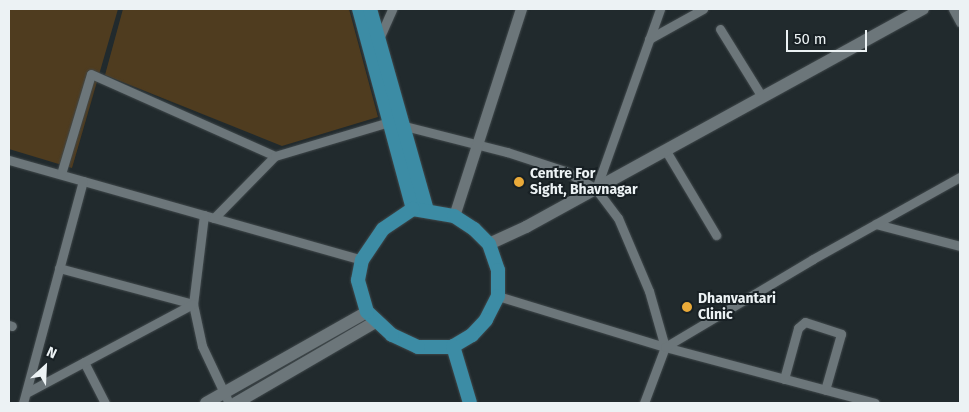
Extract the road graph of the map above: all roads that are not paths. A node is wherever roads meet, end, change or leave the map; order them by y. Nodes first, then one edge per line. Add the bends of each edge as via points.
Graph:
1 (359, 9) edge
2 (370, 9) edge
3 (392, 9) edge
4 (521, 9) edge
5 (660, 9) edge
6 (703, 9) edge
7 (923, 9) edge
8 (953, 9) edge
9 (960, 22) edge
10 (720, 29) dead end
11 (649, 39) junction
12 (378, 40) junction
13 (372, 55) junction
14 (761, 96) junction
15 (389, 122) junction
16 (404, 126) junction
17 (479, 144) junction
18 (666, 151) junction
19 (275, 156) junction
20 (9, 160) edge
21 (61, 174) junction
22 (960, 177) edge
23 (83, 181) junction
24 (596, 189) junction
25 (420, 210) junction
26 (204, 215) junction
27 (454, 216) junction
28 (214, 218) junction
29 (876, 224) junction
30 (716, 235) dead end
31 (488, 244) junction
32 (960, 246) edge
33 (362, 260) junction
34 (59, 268) junction
35 (498, 296) junction
36 (193, 304) junction
37 (372, 317) junction
38 (454, 346) junction
39 (665, 347) junction
40 (84, 362) junction
41 (784, 379) junction
42 (825, 390) junction
43 (26, 393) junction
44 (226, 399) edge
45 (24, 403) edge
46 (105, 403) edge
47 (206, 403) edge
48 (236, 403) edge
49 (470, 403) edge
50 (644, 403) edge
51 (876, 403) edge

1 - 13 main road
2 - 12 main road
3 - 12 street
4 - 17 street
5 - 11 street
6 - 11 street
7 - 14 main road
8 - 9 street
10 - 14 street
11 - 24 street
12 - 13 street
12 - 16 main road
13 - 15 main road
14 - 18 main road
15 - 16 street
15 - 19 street
15 - 25 main road
16 - 17 street
16 - 25 main road
17 - 24 street via 565,172
17 - 27 street
18 - 24 main road
18 - 30 street
19 - 21 street via 91,74
19 - 28 street
20 - 21 street
21 - 23 street
22 - 29 street
23 - 26 street
23 - 34 street
24 - 31 main road
24 - 39 street via 618,218 649,291
25 - 27 main road
25 - 33 main road via 383,228
26 - 28 street
26 - 36 street
27 - 31 main road
28 - 33 street
29 - 32 street
29 - 39 street
31 - 35 main road via 498,270
33 - 37 main road via 358,280
34 - 36 street
34 - 43 street
35 - 38 main road via 486,320 472,335
35 - 39 street
36 - 40 street
36 - 44 street via 202,346
37 - 38 main road via 392,335 418,347
37 - 44 main road
37 - 48 main road
38 - 49 main road
39 - 41 street
39 - 50 street
40 - 43 street
40 - 46 street
41 - 42 street
41 - 42 street via 798,328 805,322 841,334
42 - 51 street
43 - 45 street
44 - 47 main road

